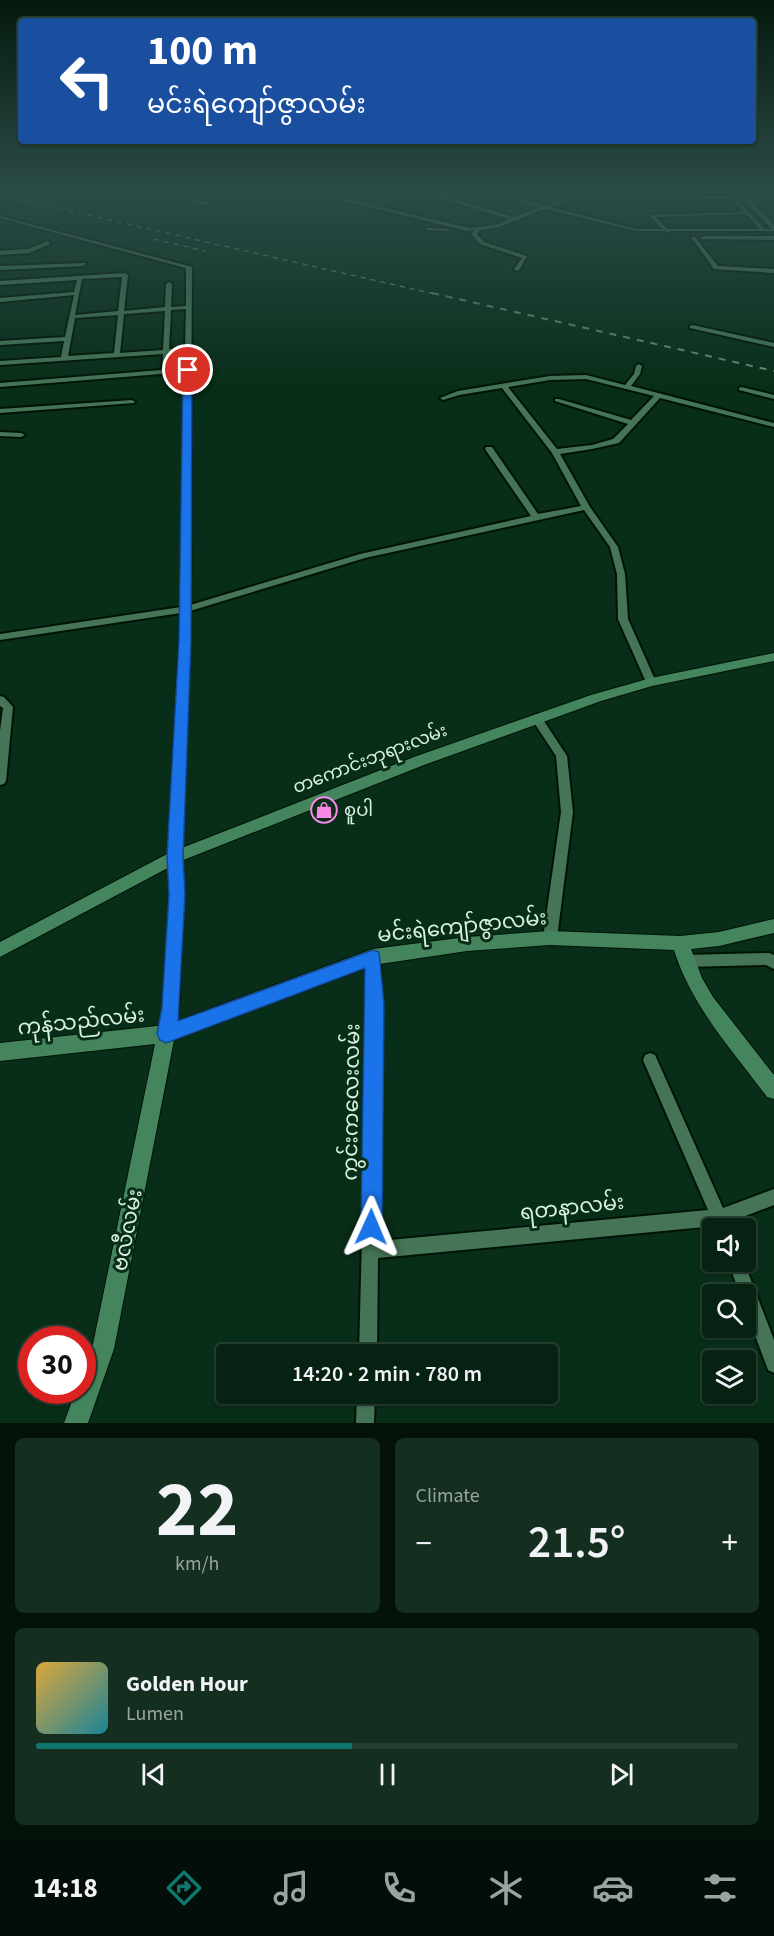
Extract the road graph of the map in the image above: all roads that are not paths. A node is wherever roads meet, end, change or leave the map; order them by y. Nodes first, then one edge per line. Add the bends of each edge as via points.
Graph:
1 (147, 255) edge
2 (520, 255) edge
3 (703, 255) edge
4 (84, 264) dead end
5 (0, 268) edge
6 (517, 269) dead end
7 (774, 271) edge
8 (80, 277) junction
9 (0, 283) edge
10 (170, 284) dead end
11 (77, 293) junction
12 (0, 300) edge
13 (189, 308) junction
14 (169, 309) junction
15 (122, 312) junction
16 (71, 317) junction
17 (692, 327) dead end
18 (67, 339) junction
19 (0, 343) edge
20 (774, 345) edge
21 (188, 350) junction
22 (165, 351) junction
23 (117, 355) junction
24 (63, 358) junction
25 (0, 363) edge
26 (639, 366) dead end
27 (188, 370) junction
28 (165, 372) junction
29 (0, 385) edge
30 (505, 387) junction
31 (627, 387) junction
32 (741, 389) dead end
33 (659, 395) junction
34 (774, 397) edge
35 (443, 398) dead end
36 (557, 400) dead end
37 (132, 402) dead end
38 (0, 412) edge
39 (632, 423) junction
40 (774, 425) edge
41 (0, 434) edge
42 (21, 435) dead end
43 (489, 449) dead end
44 (555, 452) junction
45 (586, 507) junction
46 (536, 517) junction
47 (185, 609) junction
48 (0, 637) edge
49 (774, 657) edge
50 (651, 682) junction
51 (0, 700) edge
52 (536, 718) junction
53 (0, 781) edge
54 (175, 857) junction
55 (774, 926) edge
56 (550, 938) junction
57 (680, 943) junction
58 (0, 950) edge
59 (373, 957) junction
60 (685, 961) junction
61 (774, 963) edge
62 (166, 1034) junction
63 (0, 1052) edge
64 (650, 1060) dead end
65 (774, 1090) edge
66 (774, 1197) edge
67 (720, 1218) edge
68 (732, 1218) edge
69 (702, 1225) edge
70 (371, 1250) junction
71 (740, 1272) edge
72 (368, 1344) edge
73 (774, 1364) edge
74 (366, 1404) edge
75 (76, 1423) edge
76 (365, 1423) edge

1 - 13 street via 187,266
2 - 6 street via 525,257
3 - 7 street via 716,268
4 - 5 street
8 - 9 street
8 - 11 street
8 - 15 street via 125,275
10 - 14 street
11 - 12 street
11 - 16 street
13 - 14 street
13 - 21 street
14 - 15 street
14 - 22 street
15 - 16 street
15 - 23 street
16 - 18 street
17 - 20 street
18 - 19 street
18 - 24 street
21 - 22 street
21 - 27 street
22 - 23 street
22 - 28 street
23 - 24 street
24 - 25 street
26 - 31 street
27 - 28 street
27 - 47 street
28 - 29 street
30 - 31 street via 570,376
30 - 35 street
30 - 44 street
31 - 33 street
32 - 34 street
33 - 39 street
33 - 40 street
36 - 39 street
37 - 38 street
39 - 44 street via 616,441
41 - 42 street
43 - 46 street
44 - 45 street
45 - 46 street
45 - 50 street via 614,547 621,574 623,619
46 - 47 street via 363,556
47 - 48 street
47 - 54 street
49 - 50 main road, တကောင်းဘုရားလမ်း
50 - 52 main road, တကောင်းဘုရားလမ်း
51 - 53 street via 8,707
52 - 54 main road, တကောင်းဘုရားလမ်း
52 - 56 street via 561,756 567,812
54 - 58 main road, တကောင်းဘုရားလမ်း
54 - 62 street via 177,894
55 - 57 main road, မင်းရဲကျော်ဇွာလမ်း via 719,939
56 - 57 main road, မင်းရဲကျော်ဇွာလမ်း
56 - 59 main road, မင်းရဲကျော်ဇွာလမ်း
57 - 60 main road
59 - 62 main road, မင်းရဲကျော်ဇွာလမ်း
59 - 70 street, ကွင်းကလေးလမ်း
60 - 61 street via 769,959
60 - 65 main road via 700,993
62 - 63 main road, ကုန်သည်လမ်း
62 - 75 main road, ဗလီလမ်း via 103,1350
64 - 67 street
66 - 68 street, ရတနာလမ်း
69 - 70 street, ရတနာလမ်း
70 - 72 street, ကွင်းကလေးလမ်း
71 - 73 street
74 - 76 street

